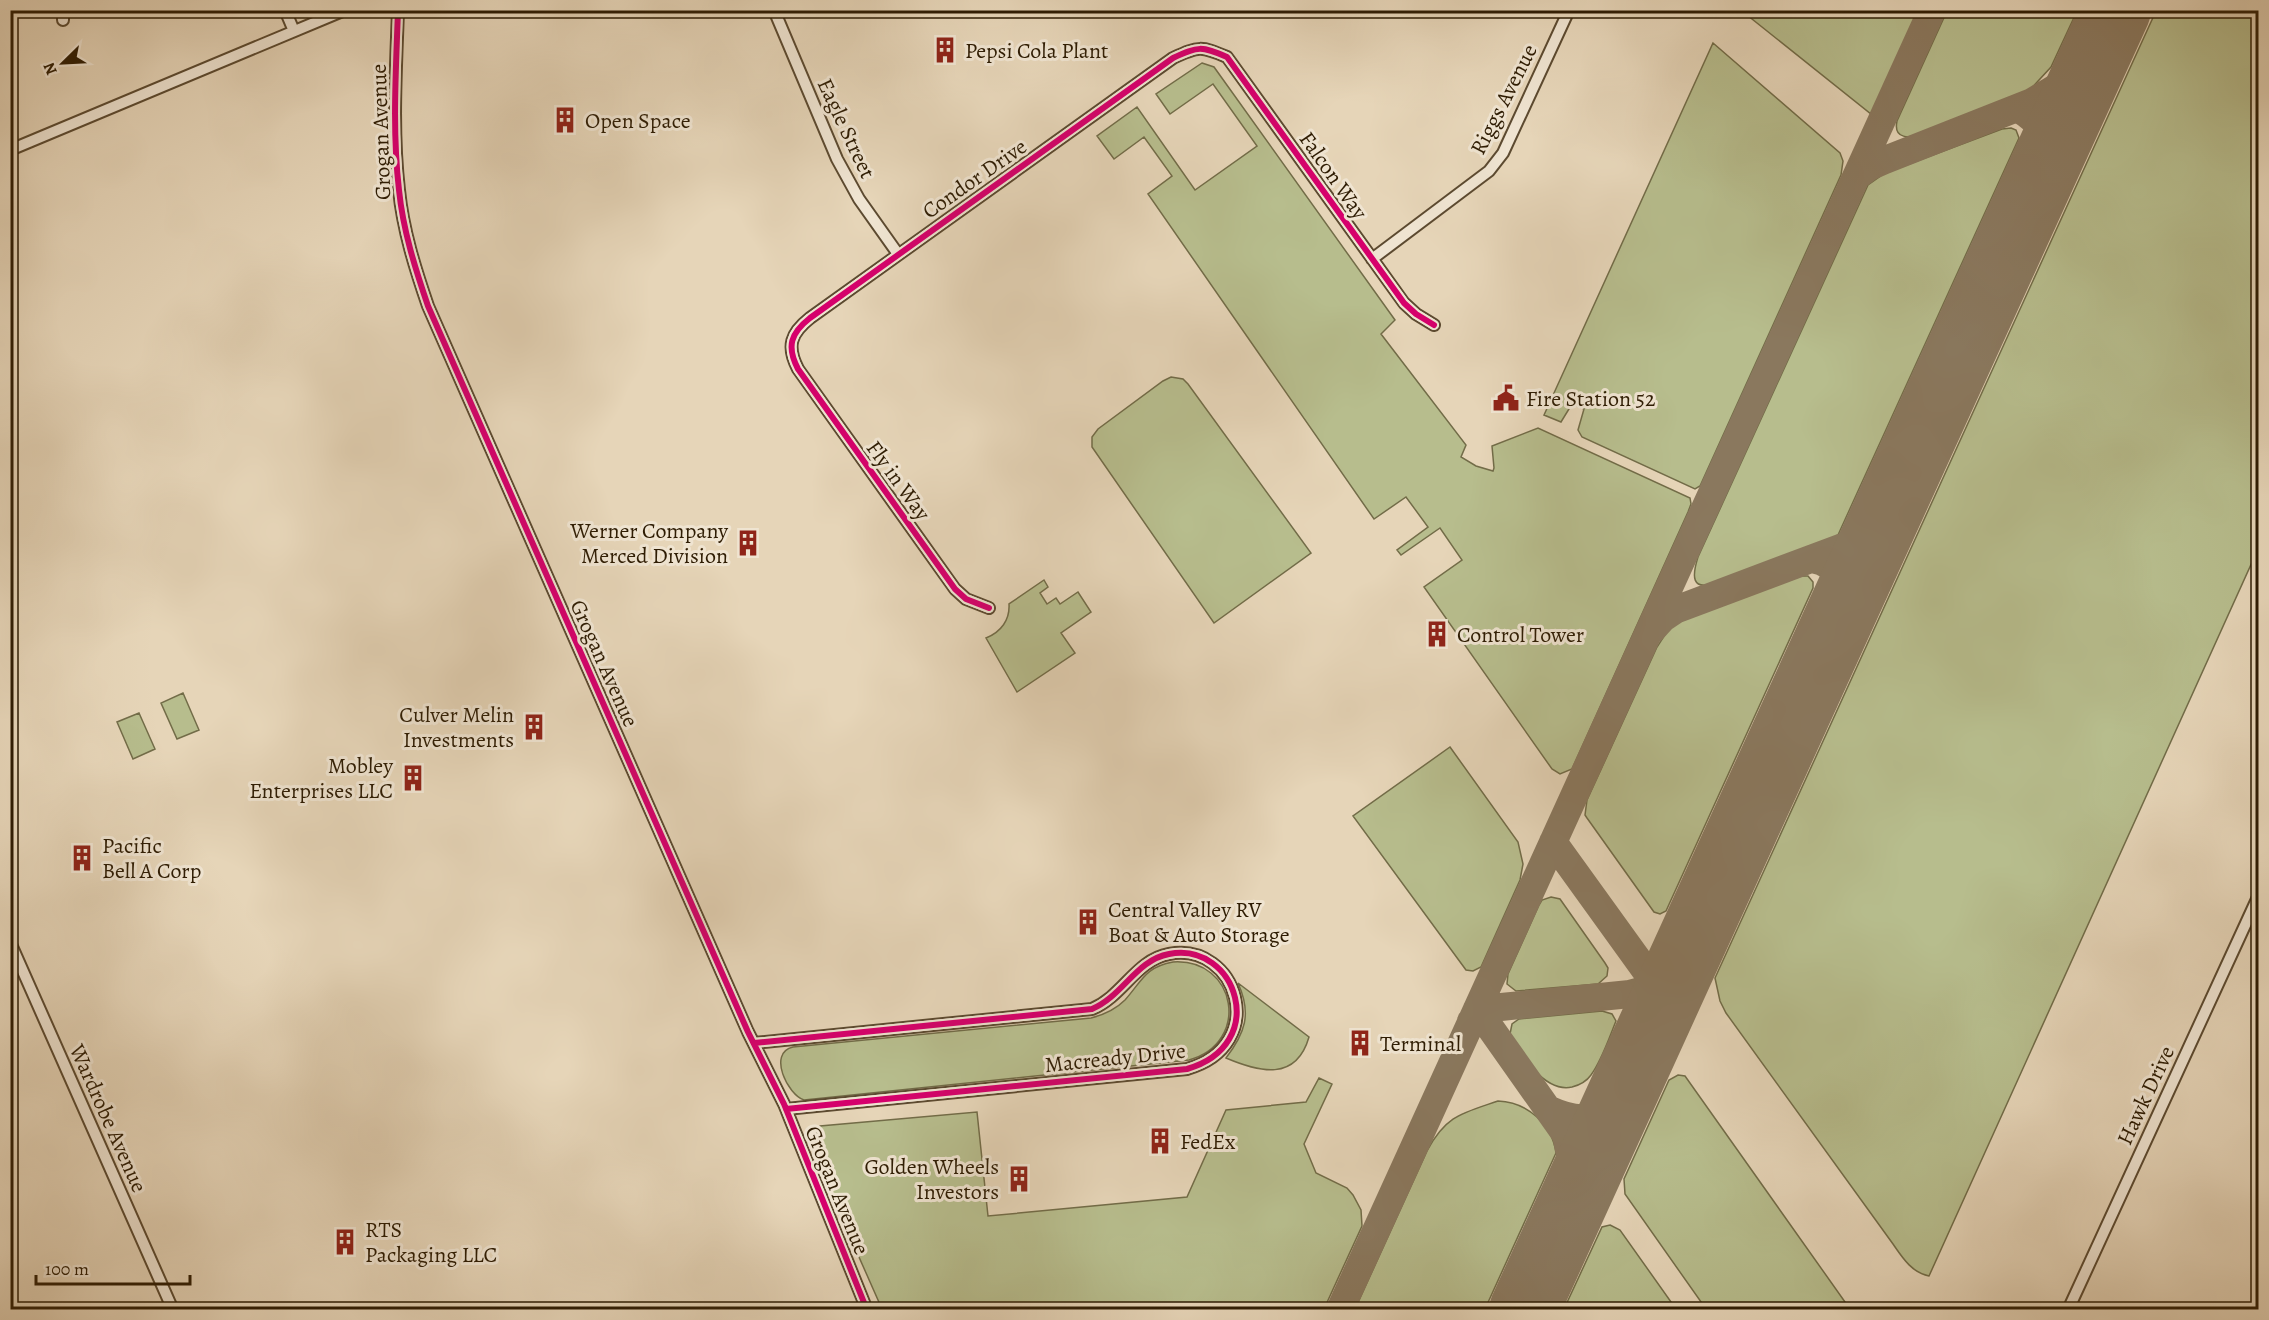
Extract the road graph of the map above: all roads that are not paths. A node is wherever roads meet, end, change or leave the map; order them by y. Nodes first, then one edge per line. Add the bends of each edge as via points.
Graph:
1 (285, 10) edge
2 (345, 10) edge
3 (398, 10) edge
4 (774, 10) edge
5 (1569, 10) edge
6 (294, 31) junction
7 (1205, 48) joint
8 (10, 150) edge
9 (898, 254) junction
10 (1372, 259) junction
11 (1434, 325) dead end
12 (793, 360) joint
13 (989, 608) dead end
14 (2259, 897) edge
15 (10, 942) edge
16 (754, 1043) junction
17 (786, 1109) junction
18 (172, 1310) edge
19 (867, 1310) edge
20 (2068, 1310) edge

1 - 6 street
2 - 6 street
3 - 16 street, Grogan Avenue via 395,144 401,204 418,278
4 - 9 street, Eagle Street via 837,159 859,199
5 - 10 street, Riggs Avenue via 1503,153 1489,171
6 - 8 street
7 - 9 street, Condor Drive via 1173,58
7 - 10 street, Falcon Way via 1227,57
9 - 12 street, Condor Drive via 797,328 791,341
10 - 11 street, Falcon Way via 1404,303
12 - 13 street, Fly in Way via 955,589
14 - 20 street, Hawk Drive
15 - 18 street, Wardrobe Avenue
16 - 17 street, Grogan Avenue
16 - 17 street, Macready Drive via 1092,1009 1112,998 1149,961 1169,954 1190,954 1210,961 1235,994 1238,1012 1231,1038 1213,1058 1187,1069
17 - 19 street, Grogan Avenue

